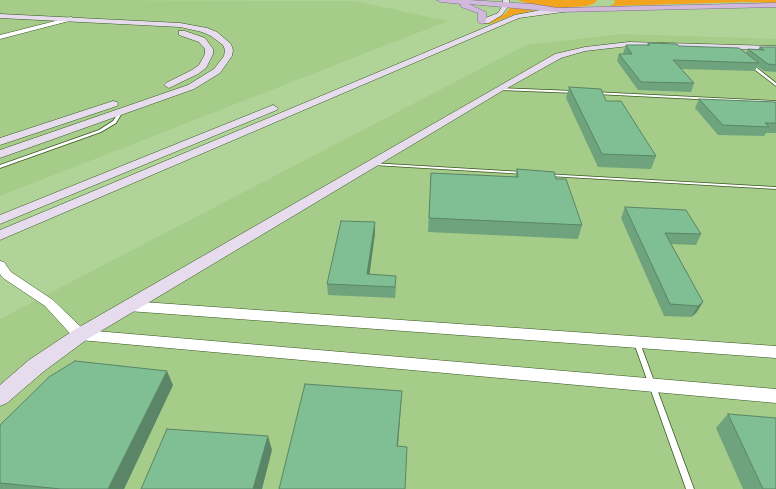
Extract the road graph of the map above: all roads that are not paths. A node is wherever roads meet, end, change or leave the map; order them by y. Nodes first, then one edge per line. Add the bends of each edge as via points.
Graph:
1 (445, 0) edge
2 (605, 1) dead end
3 (507, 2) edge
4 (776, 5) edge
5 (572, 10) junction
6 (0, 16) edge
7 (0, 21) edge
8 (56, 21) junction
9 (482, 22) junction
10 (40, 23) junction
11 (0, 32) edge
12 (0, 37) edge
13 (776, 48) edge
14 (746, 60) edge
15 (776, 85) edge
16 (499, 88) junction
17 (149, 92) dead end
18 (578, 92) edge
19 (586, 93) edge
20 (121, 102) dead end
21 (776, 102) edge
22 (107, 106) junction
23 (120, 113) junction
24 (0, 142) edge
25 (0, 154) edge
26 (372, 164) junction
27 (0, 167) edge
28 (531, 174) edge
29 (539, 174) edge
30 (776, 188) edge
31 (24, 210) junction
32 (36, 219) junction
33 (0, 220) edge
34 (0, 235) edge
35 (0, 265) edge
36 (128, 306) junction
37 (80, 335) junction
38 (637, 342) junction
39 (776, 352) edge
40 (653, 386) junction
41 (776, 396) edge
42 (0, 397) edge
43 (690, 489) edge

1 - 3 main road
1 - 9 main road via 471,6 482,12
2 - 5 main road via 594,7
3 - 5 main road
3 - 9 street via 500,14
4 - 5 main road
5 - 32 street via 517,16
6 - 8 street
7 - 10 street
8 - 10 street
8 - 12 street
8 - 17 street via 165,29 186,33 206,44 210,54 195,72 180,81
8 - 23 street via 72,19 180,25 214,34 227,44 229,50 224,64 206,79
9 - 31 street
10 - 11 street
13 - 16 street via 641,44 585,49 558,56
14 - 15 lane
16 - 18 lane
16 - 26 street
19 - 21 lane
20 - 22 street
22 - 23 street
22 - 24 street
23 - 25 street
23 - 27 lane via 115,122 100,131
26 - 28 lane
26 - 36 street
29 - 30 lane
31 - 32 street
31 - 33 street
32 - 34 street
35 - 37 street via 7,275 48,303
36 - 37 street
36 - 38 street
37 - 40 street
37 - 42 street via 36,366
38 - 39 street
38 - 40 lane
40 - 41 street
40 - 43 lane

